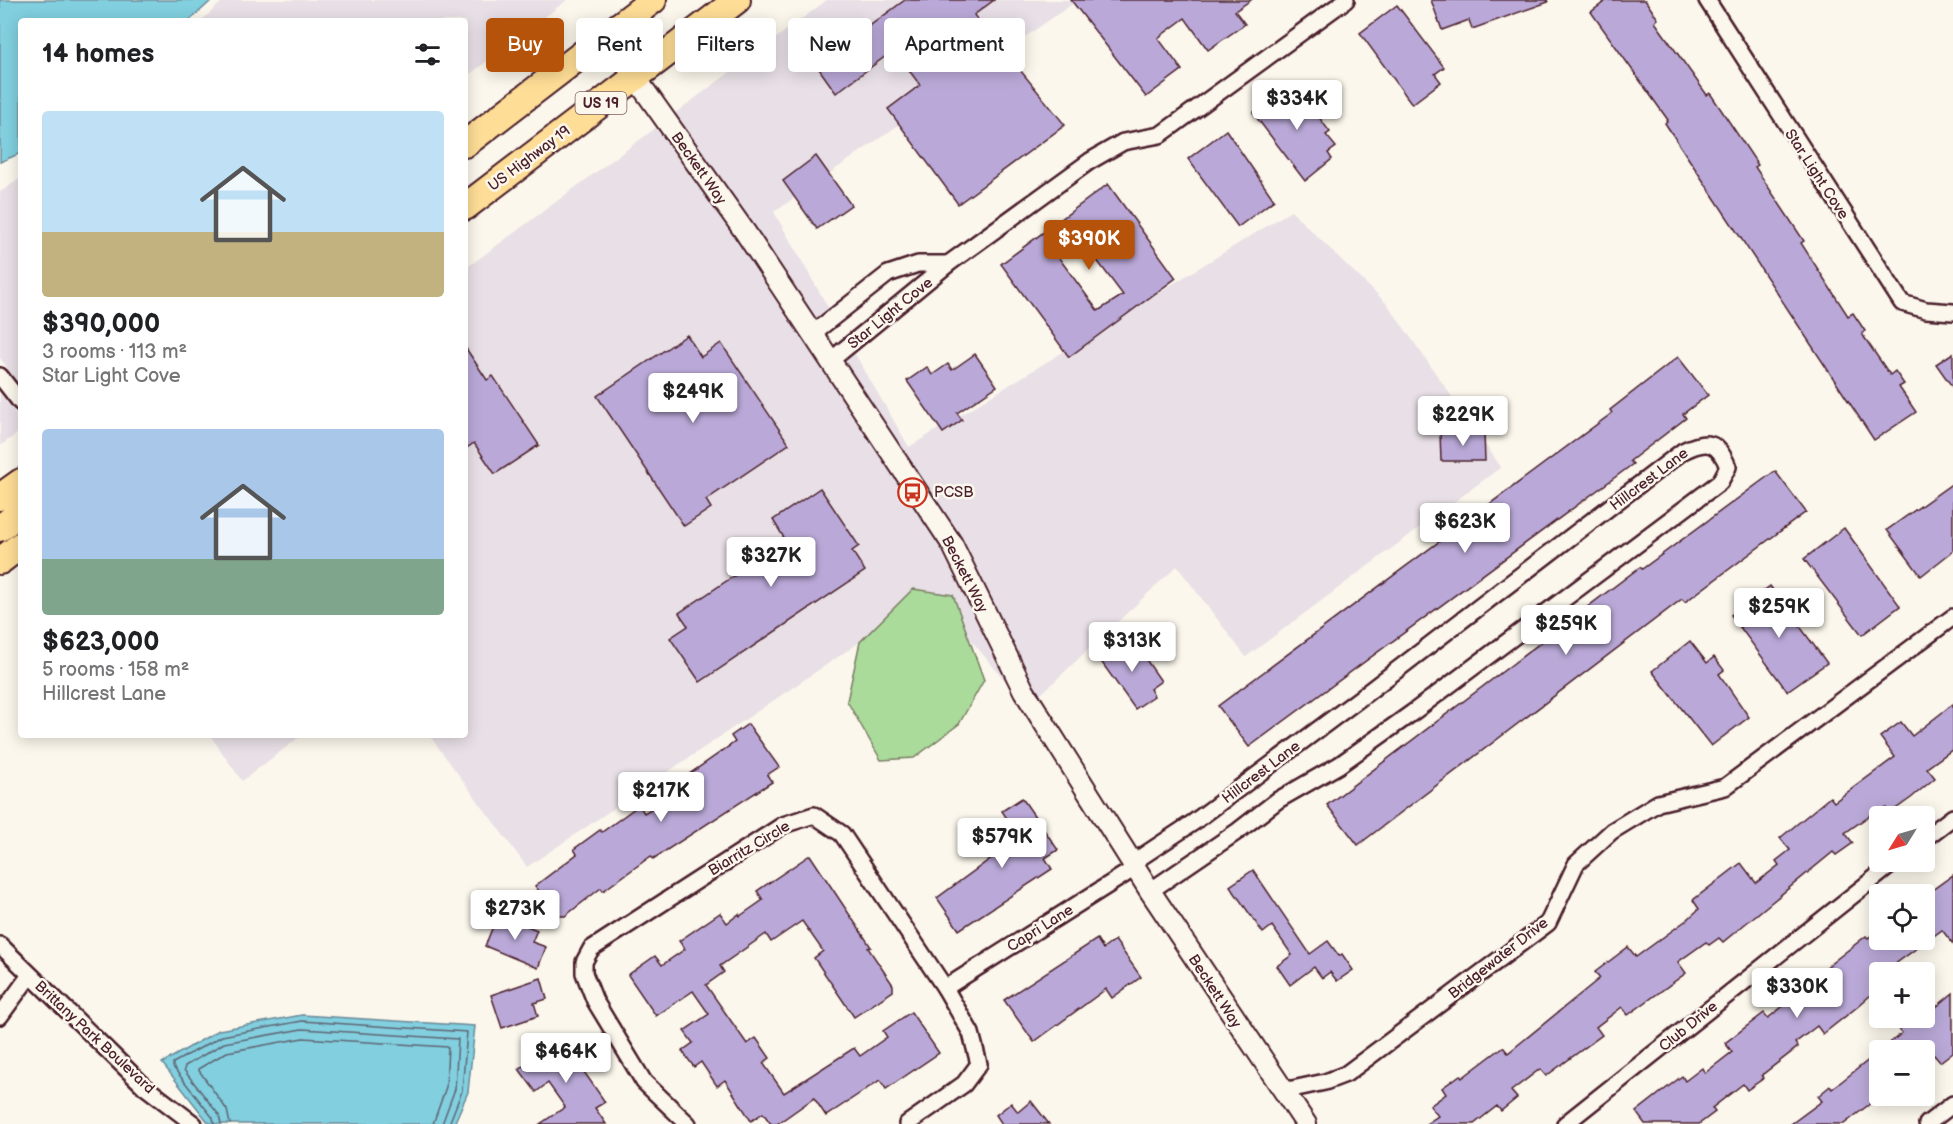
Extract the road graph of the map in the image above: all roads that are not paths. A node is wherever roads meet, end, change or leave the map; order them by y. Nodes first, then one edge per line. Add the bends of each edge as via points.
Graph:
1 (653, 0) edge
2 (737, 0) edge
3 (1346, 0) edge
4 (1707, 0) edge
5 (630, 18) edge
6 (576, 59) edge
7 (631, 72) edge
8 (635, 78) junction
9 (468, 142) edge
10 (468, 205) edge
11 (948, 264) junction
12 (1953, 312) edge
13 (812, 334) junction
14 (830, 361) junction
15 (0, 376) edge
16 (18, 399) edge
17 (18, 484) edge
18 (0, 498) edge
19 (18, 514) edge
20 (0, 528) edge
21 (18, 547) edge
22 (0, 561) edge
23 (1953, 617) edge
24 (1953, 818) edge
25 (1935, 831) edge
26 (1133, 865) junction
27 (1882, 872) edge
28 (1150, 891) junction
29 (0, 945) edge
30 (30, 975) junction
31 (945, 988) junction
32 (0, 1016) edge
33 (1283, 1091) junction
34 (1953, 1104) edge
35 (194, 1124) edge
36 (688, 1124) edge
37 (908, 1124) edge
38 (1306, 1124) edge
39 (1565, 1124) edge
40 (1927, 1124) edge

1 - 5 highway
2 - 8 highway, US Highway 19 / US 19
3 - 11 street, Star Light Cove via 1160,135 1123,142 1090,161
4 - 12 street, Star Light Cove via 1902,303
6 - 9 highway
7 - 8 street, Beckett Way
8 - 10 highway, US Highway 19 / US 19
8 - 13 street, Beckett Way
11 - 13 street, Star Light Cove via 918,264 888,274
11 - 14 street, Star Light Cove
13 - 14 street, Beckett Way
14 - 26 street, Beckett Way via 952,544 1023,691
15 - 16 street
17 - 18 highway
19 - 20 highway
21 - 22 highway
23 - 33 street, Bridgewater Drive via 1725,787 1658,803 1612,831 1576,864 1548,923 1346,1074
24 - 25 street
26 - 28 street, Beckett Way
26 - 28 street, Hillcrest Lane via 1359,699 1683,451 1698,443 1713,444 1723,453 1728,467 1720,482 1339,765 1278,800
26 - 31 street, Capri Lane
27 - 39 street, Club Drive
28 - 33 street, Beckett Way
29 - 30 street, Brittany Park Boulevard
30 - 32 street
30 - 35 street, Brittany Park Boulevard via 144,1086
31 - 36 street, Biarritz Circle via 842,834 814,815 783,825 591,949 584,962 595,1001 644,1082
31 - 37 street, Biarritz Circle via 971,1033 979,1064 964,1084
33 - 38 street, Beckett Way
34 - 40 street

